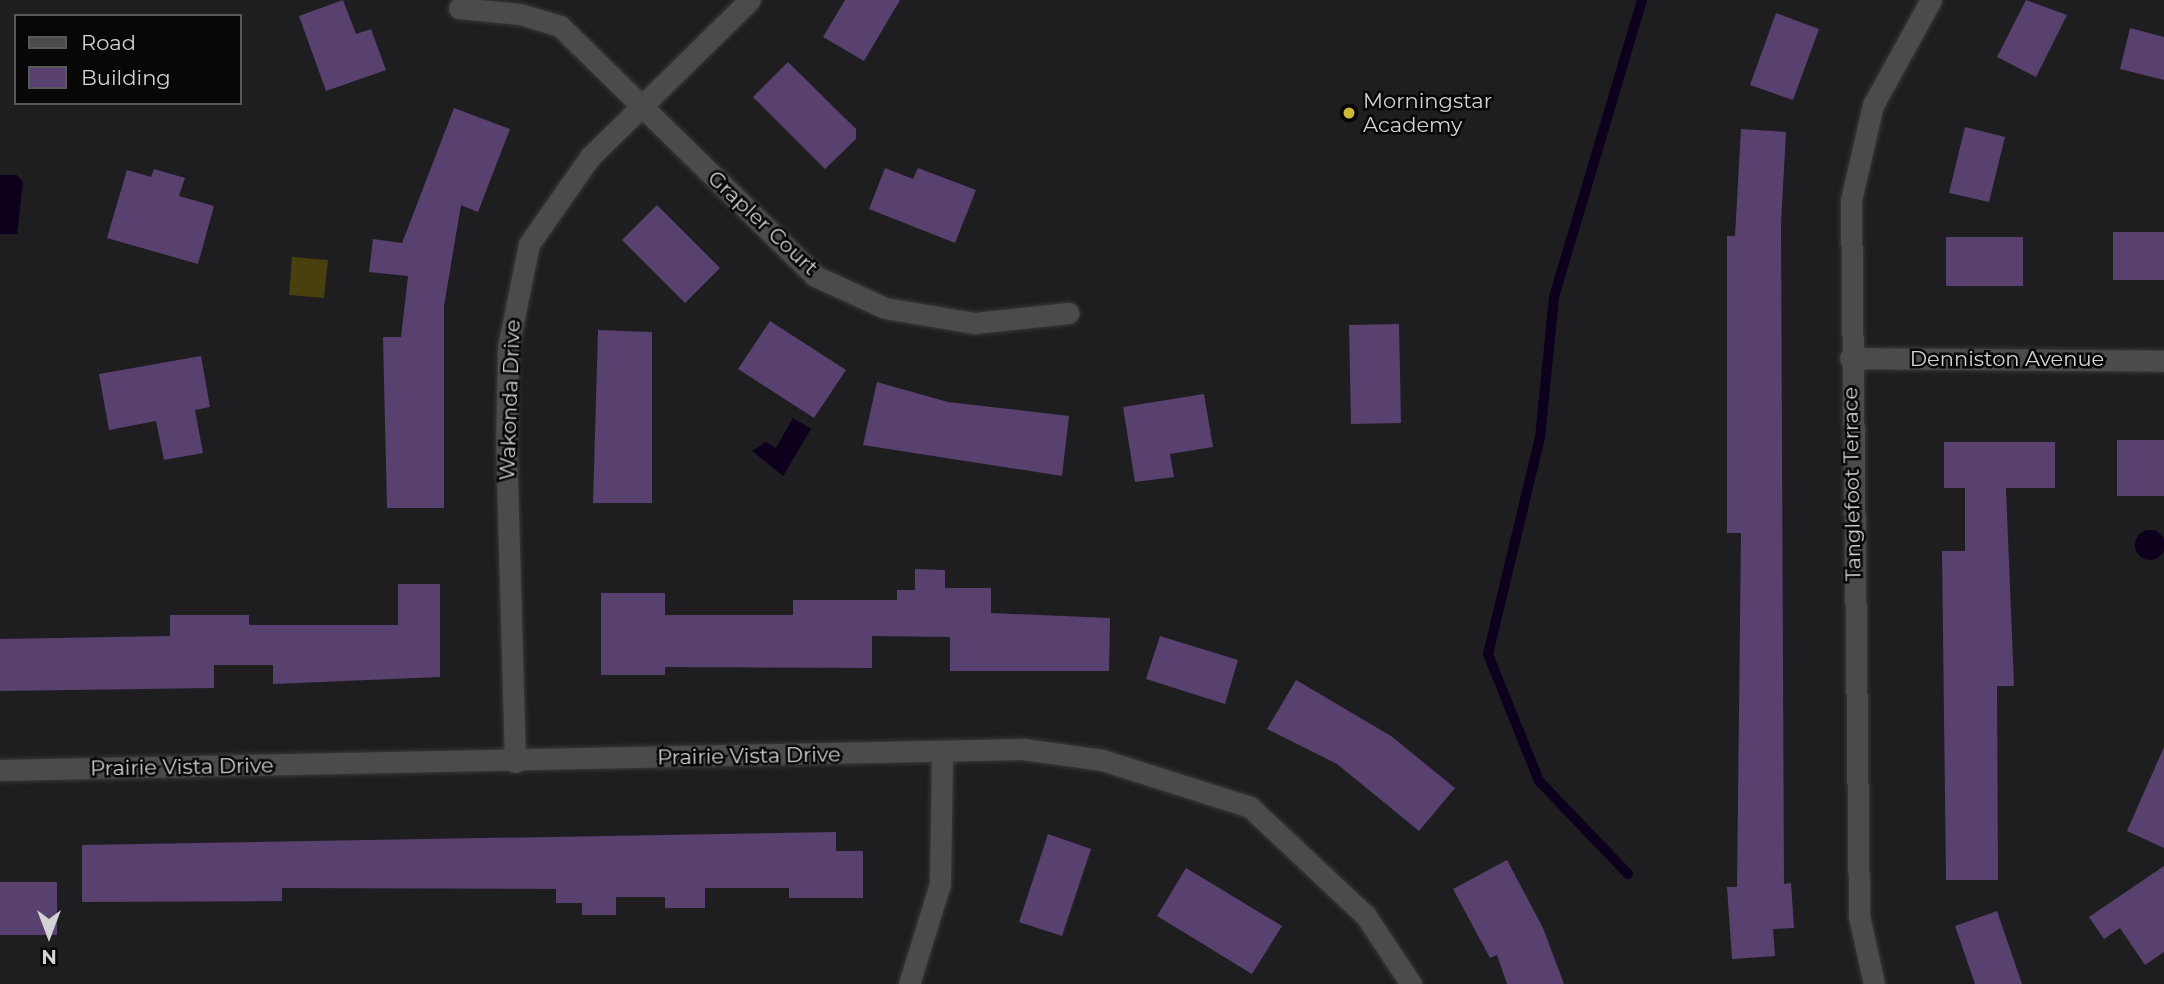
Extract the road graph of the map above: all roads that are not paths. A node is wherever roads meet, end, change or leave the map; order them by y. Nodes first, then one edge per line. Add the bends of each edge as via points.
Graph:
1 (750, 0) edge
2 (1931, 0) edge
3 (459, 8) dead end
4 (642, 107) junction
5 (1068, 313) dead end
6 (1850, 358) junction
7 (2164, 361) edge
8 (942, 751) junction
9 (516, 762) junction
10 (0, 770) edge
11 (909, 984) edge
12 (1410, 984) edge
13 (1874, 984) edge

1 - 4 street, Wakonda Drive
2 - 6 street, Tanglefoot Terrace via 1873,105 1859,148 1851,200
3 - 4 street, Grapler Court via 520,14 560,26
4 - 5 street, Grapler Court via 815,276 884,307 975,323
4 - 9 street, Wakonda Drive via 590,158 528,244 517,285 506,445
6 - 7 street, Denniston Avenue
6 - 13 street, Tanglefoot Terrace via 1860,916
8 - 9 street, Prairie Vista Drive
8 - 11 street via 940,884
8 - 12 street, Prairie Vista Drive via 1023,749 1102,760 1250,807 1366,916
9 - 10 street, Prairie Vista Drive

